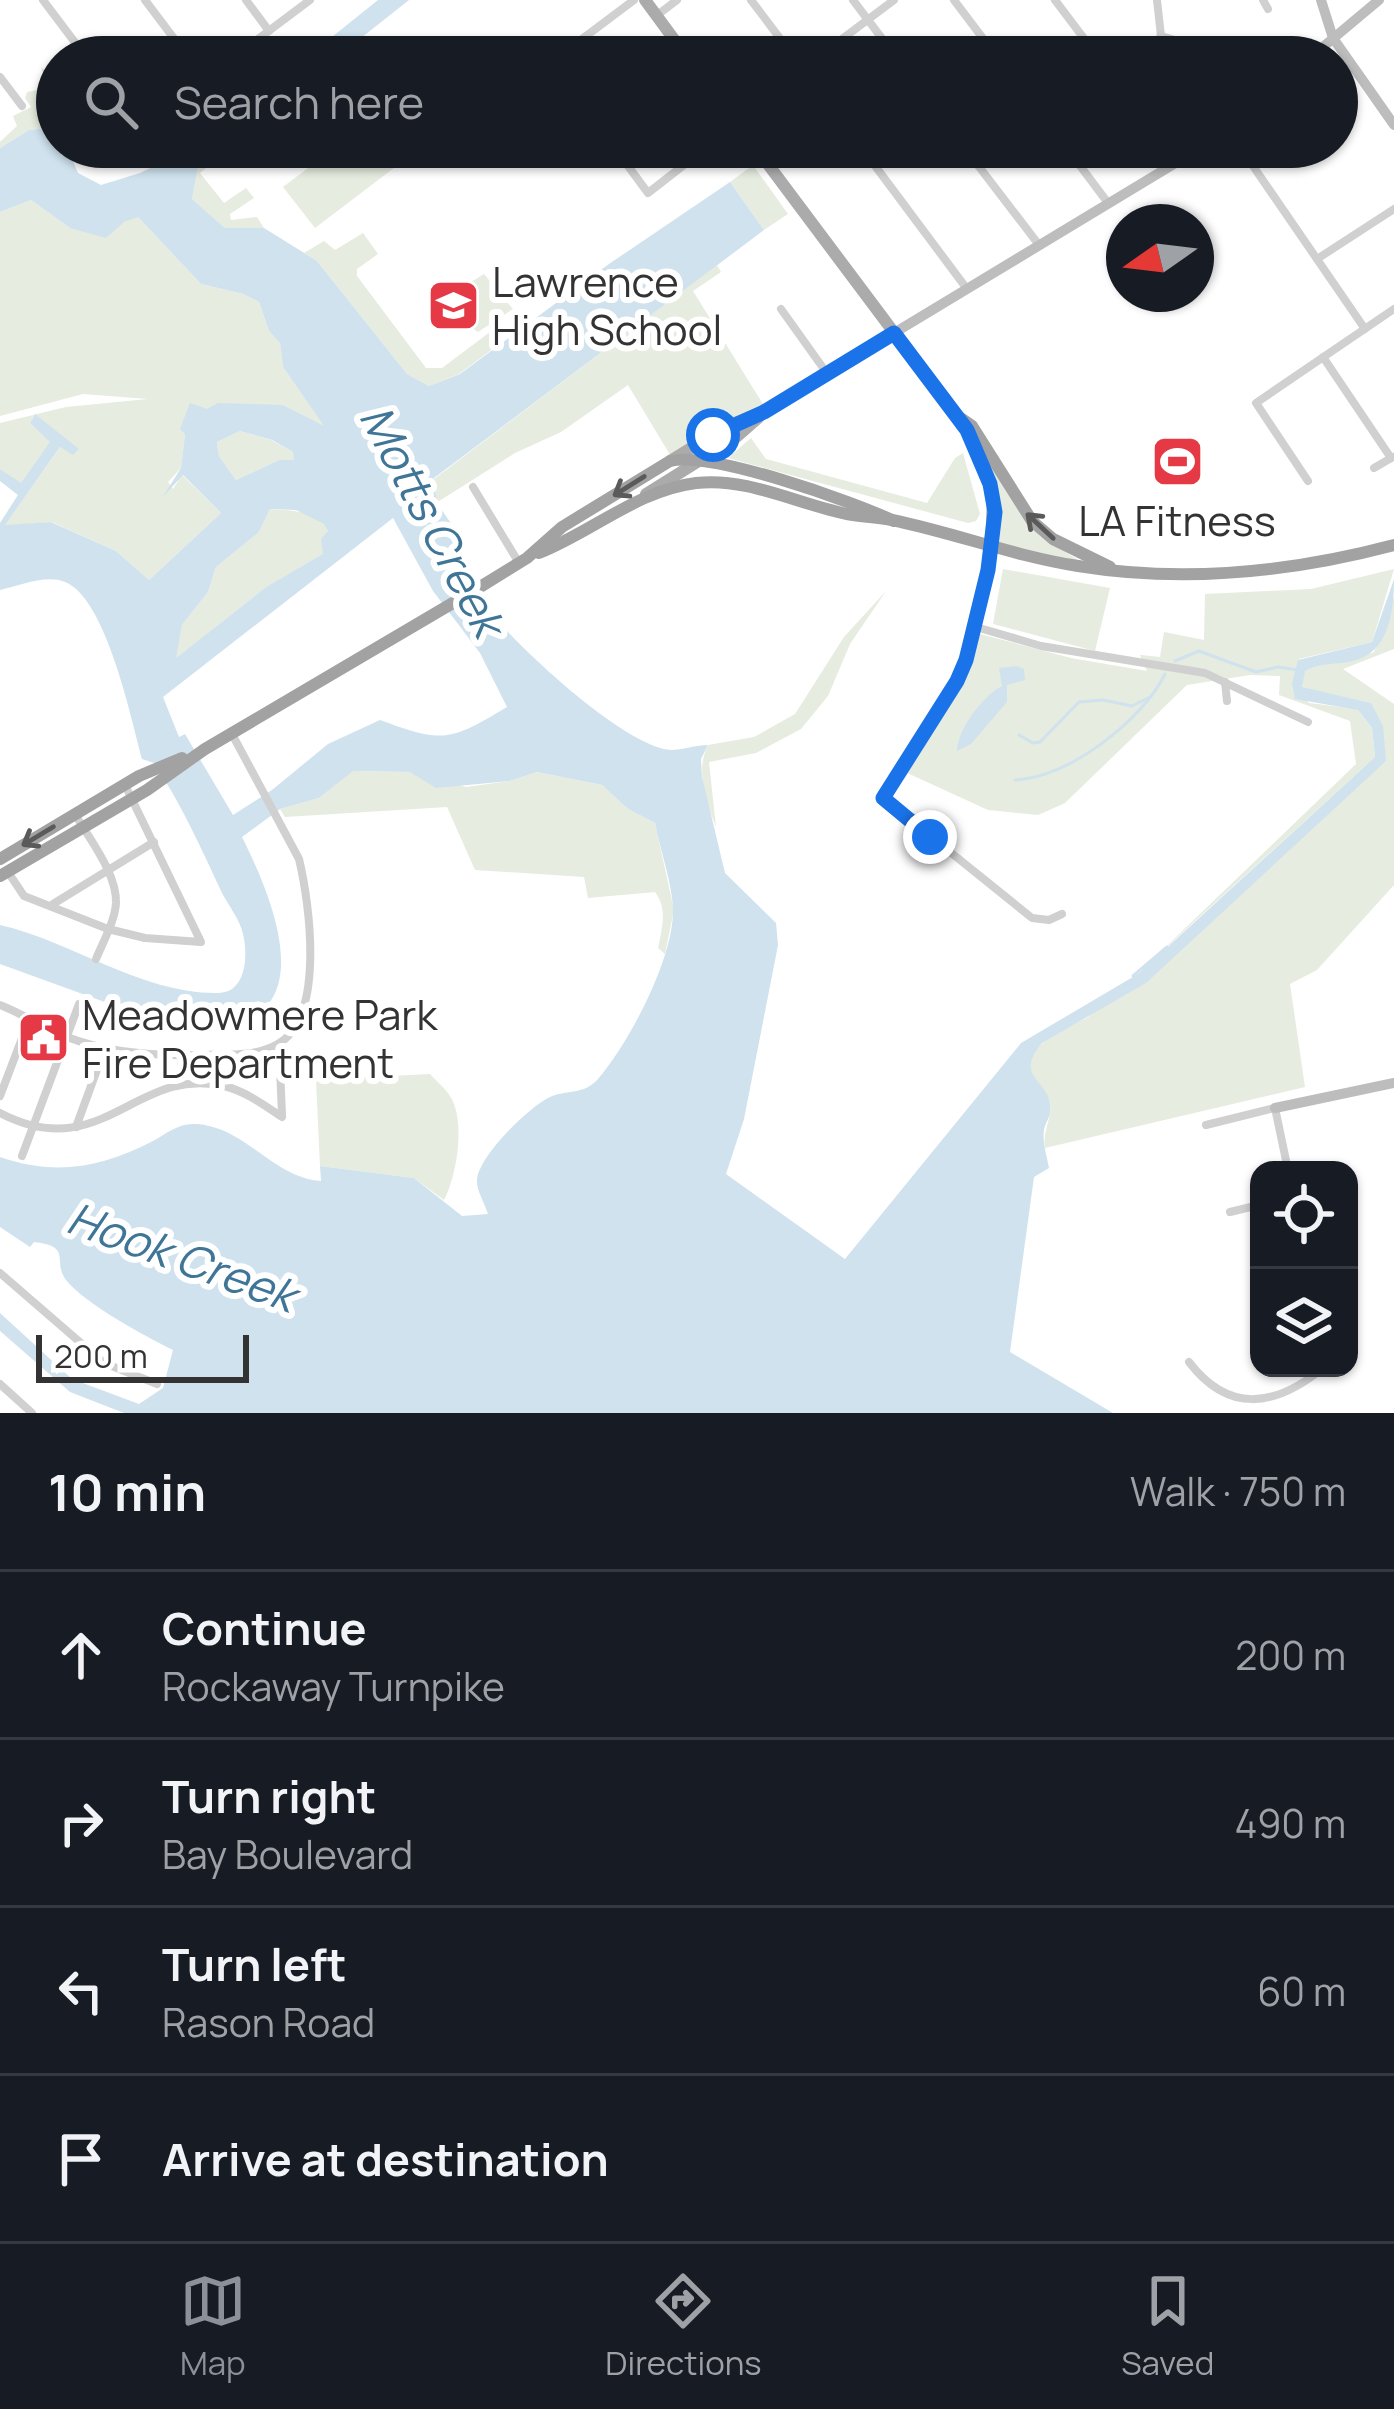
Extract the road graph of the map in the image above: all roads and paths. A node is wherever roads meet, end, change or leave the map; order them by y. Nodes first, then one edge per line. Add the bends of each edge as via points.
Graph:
1 (43, 0) edge
2 (145, 0) edge
3 (246, 0) edge
4 (310, 0) edge
5 (634, 0) edge
6 (645, 0) edge
7 (677, 0) edge
8 (751, 0) edge
9 (853, 0) edge
10 (894, 0) edge
11 (954, 0) edge
12 (1055, 0) edge
13 (1157, 0) edge
14 (1322, 0) edge
15 (1375, 1) edge
16 (656, 16) junction
17 (868, 20) junction
18 (269, 31) junction
19 (70, 36) edge
20 (172, 36) edge
21 (262, 36) edge
22 (586, 36) edge
23 (671, 36) edge
24 (778, 36) edge
25 (846, 36) edge
26 (880, 36) edge
27 (982, 36) edge
28 (1082, 36) edge
29 (1161, 36) edge
30 (1333, 36) edge
31 (1336, 36) edge
32 (1358, 73) edge
33 (0, 77) edge
34 (22, 106) dead end
35 (1394, 125) edge
36 (630, 168) edge
37 (680, 168) edge
38 (771, 168) edge
39 (877, 168) edge
40 (980, 168) edge
41 (1082, 168) edge
42 (1168, 168) edge
43 (1254, 168) edge
44 (1108, 204) edge
45 (1111, 204) edge
46 (1106, 207) edge
47 (1394, 208) edge
48 (1040, 246) junction
49 (1317, 259) junction
50 (968, 290) junction
51 (781, 309) dead end
52 (1393, 312) edge
53 (1365, 329) junction
54 (894, 333) junction
55 (1323, 357) junction
56 (827, 373) junction
57 (764, 412) junction
58 (959, 417) junction
59 (1393, 457) edge
60 (702, 460) junction
61 (670, 461) junction
62 (1374, 468) dead end
63 (1308, 481) dead end
64 (472, 487) dead end
65 (624, 507) junction
66 (894, 520) junction
67 (1394, 545) edge
68 (991, 548) junction
69 (523, 560) junction
70 (1116, 571) junction
71 (976, 627) junction
72 (1225, 682) junction
73 (1227, 701) dead end
74 (1308, 722) dead end
75 (232, 734) junction
76 (180, 762) junction
77 (125, 785) junction
78 (133, 799) junction
79 (75, 814) junction
80 (82, 827) junction
81 (154, 842) junction
82 (3, 869) edge
83 (106, 870) junction
84 (52, 904) junction
85 (1062, 914) dead end
86 (108, 929) junction
87 (96, 959) dead end
88 (79, 1004) dead end
89 (0, 1005) edge
90 (29, 1020) junction
91 (66, 1037) junction
92 (279, 1044) junction
93 (105, 1048) junction
94 (182, 1055) junction
95 (1394, 1083) edge
96 (180, 1085) junction
97 (0, 1096) edge
98 (1275, 1108) junction
99 (0, 1113) edge
100 (1206, 1125) dead end
101 (33, 1127) junction
102 (76, 1129) junction
103 (22, 1156) dead end
104 (1286, 1161) edge
105 (1250, 1207) edge
106 (1230, 1212) dead end
107 (0, 1273) edge
108 (1190, 1361) dead end
109 (1308, 1377) edge
110 (0, 1384) edge
111 (157, 1384) dead end
112 (32, 1413) edge

1 - 19 street
2 - 20 street
3 - 18 street
4 - 18 street
5 - 22 street
6 - 16 main road
7 - 16 street
8 - 24 street
9 - 17 street
10 - 17 street
11 - 27 street
12 - 28 street
13 - 29 street
14 - 30 main road
15 - 31 main road
16 - 23 main road
17 - 25 street
17 - 26 street
18 - 21 street
32 - 35 main road
33 - 34 street
36 - 37 street via 648,193
38 - 54 main road
39 - 50 street
40 - 48 street
41 - 44 street
42 - 45 main road
43 - 49 street
46 - 48 main road
47 - 49 street
48 - 50 main road
49 - 53 street
50 - 54 main road
51 - 56 street
52 - 53 street
53 - 55 street
54 - 56 main road
54 - 58 main road
55 - 59 street
55 - 63 street via 1256,404
56 - 57 main road
57 - 60 main road
57 - 61 main road
58 - 68 main road via 993,494
70 -> 58 highway via 1036,526
59 - 62 street
60 - 61 highway
60 - 65 main road
60 - 66 highway
61 -> 69 highway
64 - 69 street
65 - 66 highway via 677,487 722,482
65 - 69 highway
66 - 68 highway
67 - 70 highway via 1255,571
68 - 70 highway
68 - 71 street
69 - 75 highway
71 - 72 street
71 - 85 street via 957,681 883,798 1032,918
72 - 73 street
72 - 74 street
75 - 76 highway
75 - 92 street via 304,878 309,994 302,1018
76 - 77 highway
76 - 78 highway
77 - 78 street
77 - 79 highway
78 - 80 highway
78 - 81 street
79 - 80 street
79 -> 82 highway
80 - 82 highway
80 - 83 street
81 - 83 street
81 - 86 street via 201,942
82 - 84 street via 24,896
83 - 84 street
83 - 86 street via 116,900
84 - 86 street
86 - 87 street
88 - 91 street
89 - 90 street
90 - 91 street
90 - 97 street
91 - 93 street
91 - 101 street
92 - 94 street via 247,1054
92 - 96 street via 282,1117 237,1089
93 - 94 street
93 - 102 street
94 - 96 street
95 - 98 main road
96 - 102 street
98 - 100 street
98 - 104 street
99 - 101 street
101 - 102 street
101 - 103 street
105 - 106 street
107 - 111 street via 104,1363
108 - 109 street via 1216,1392 1240,1403 1270,1400
110 - 112 street

